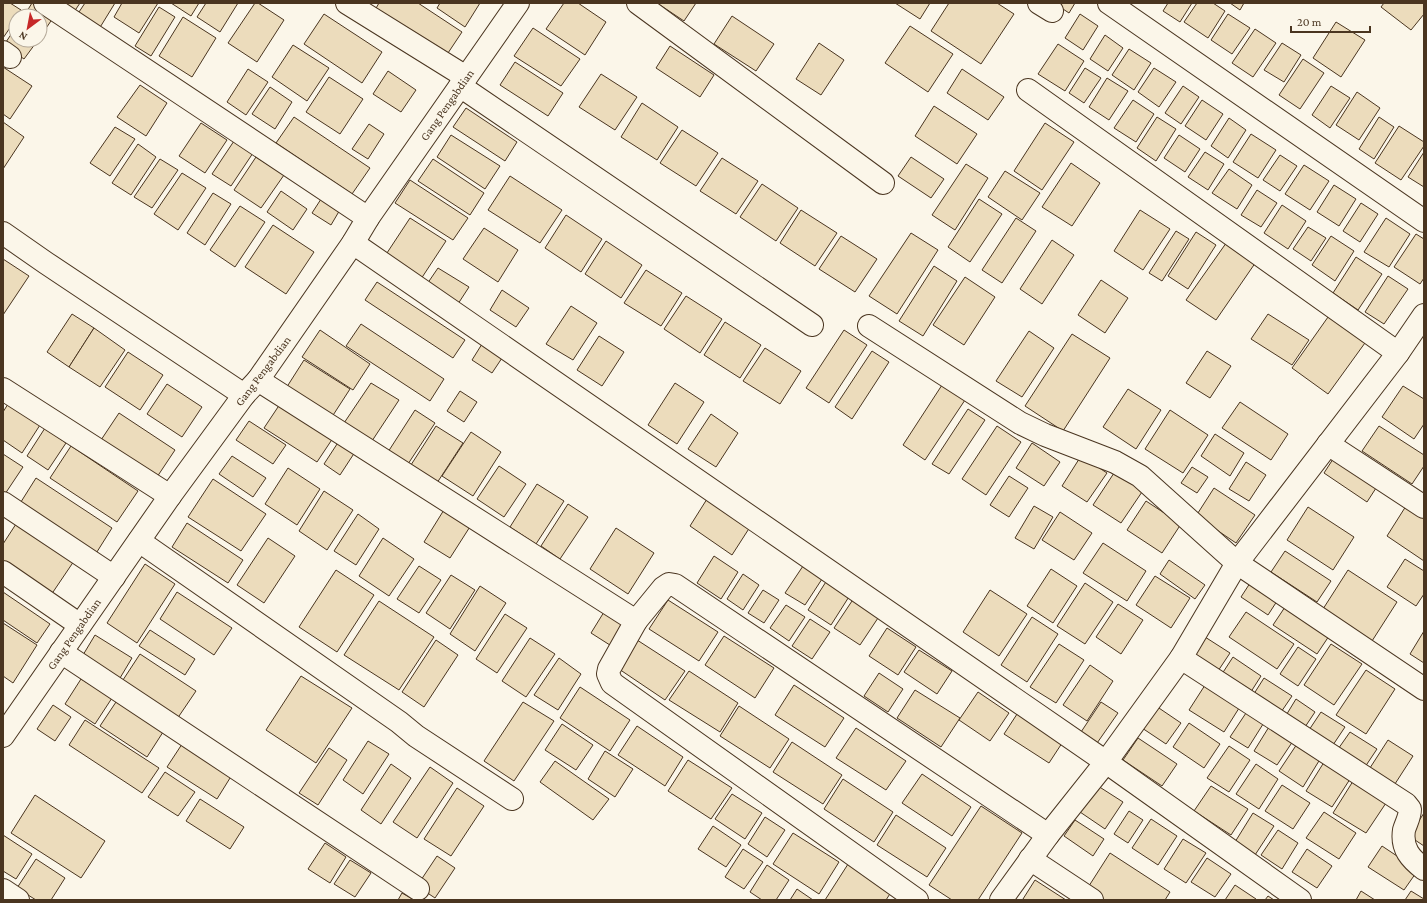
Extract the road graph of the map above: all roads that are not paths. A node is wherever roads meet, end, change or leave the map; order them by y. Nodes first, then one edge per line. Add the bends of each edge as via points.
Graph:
1 (45, 3) edge
2 (347, 3) edge
3 (518, 3) edge
4 (638, 3) edge
5 (1109, 3) edge
6 (463, 82) junction
7 (1028, 90) dead end
8 (883, 183) dead end
9 (368, 218) junction
10 (1424, 222) edge
11 (3, 233) edge
12 (353, 243) junction
13 (1424, 315) edge
14 (812, 325) dead end
15 (869, 326) dead end
16 (1398, 353) junction
17 (251, 388) junction
18 (3, 389) edge
19 (1328, 444) junction
20 (170, 496) junction
21 (3, 503) edge
22 (1424, 508) edge
23 (140, 541) junction
24 (1237, 563) junction
25 (3, 572) edge
26 (114, 577) junction
27 (636, 621) junction
28 (80, 625) junction
29 (61, 652) junction
30 (1181, 658) junction
31 (1424, 689) edge
32 (3, 736) edge
33 (1106, 762) junction
34 (512, 799) dead end
35 (1048, 835) junction
36 (1030, 859) junction
37 (1424, 869) edge
38 (418, 889) dead end
39 (3, 890) edge
40 (18, 900) edge
41 (917, 900) edge
42 (1001, 900) edge
43 (1092, 900) edge
44 (1300, 900) edge

1 - 9 street
2 - 6 street
3 - 6 street, Gang Pengabdian
4 - 8 street
5 - 10 street
6 - 9 street, Gang Pengabdian
6 - 14 street
7 - 16 street
9 - 12 street, Gang Pengabdian
11 - 17 street via 46,263
12 - 17 street, Gang Pengabdian
12 - 33 street
13 - 16 street
15 - 24 street via 1020,423 1115,462 1140,476
16 - 19 street
17 - 20 street, Gang Pengabdian
17 - 27 street
18 - 20 street
19 - 22 street
19 - 24 street
20 - 23 street, Gang Pengabdian
21 - 26 street
23 - 26 street, Gang Pengabdian
23 - 34 street via 400,722 416,736
24 - 30 street
24 - 31 street
25 - 28 street
26 - 28 street, Gang Pengabdian
27 - 35 street via 663,588 669,584 675,585
27 - 41 street via 609,669 608,674 612,683
28 - 29 street, Gang Pengabdian
29 - 32 street, Gang Pengabdian
29 - 38 street
30 - 33 street
30 - 37 street via 1406,804 1410,814 1404,830 1406,851 1412,860
33 - 35 street
33 - 44 street
35 - 36 street
36 - 42 street
36 - 43 street
39 - 40 street

